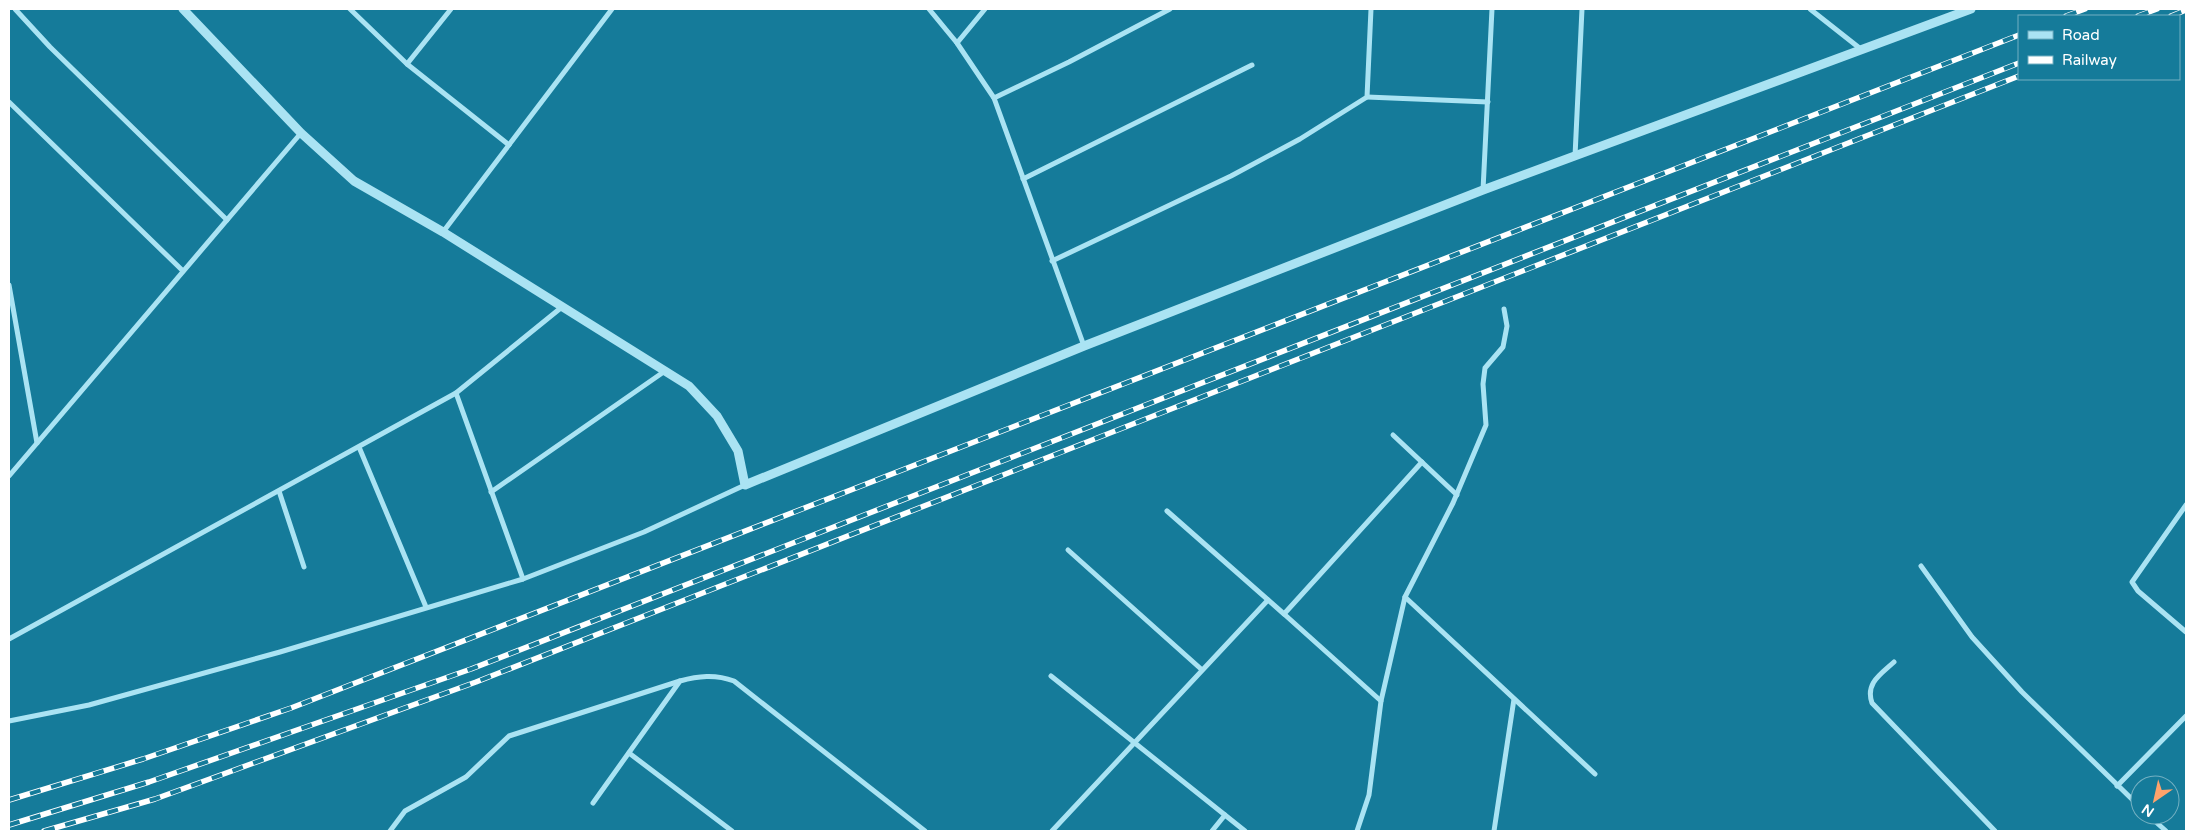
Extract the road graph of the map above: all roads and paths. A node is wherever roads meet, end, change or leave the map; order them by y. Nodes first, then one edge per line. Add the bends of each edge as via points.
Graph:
1 (16, 9) edge
2 (183, 9) edge
3 (350, 9) edge
4 (451, 9) edge
5 (612, 9) edge
6 (929, 9) edge
7 (984, 9) edge
8 (1170, 9) edge
9 (1371, 9) edge
10 (1492, 9) edge
11 (1582, 9) edge
12 (1810, 9) edge
13 (1970, 9) edge
14 (957, 43) junction
15 (1862, 50) junction
16 (407, 64) junction
17 (1252, 65) dead end
18 (994, 98) junction
19 (1367, 98) junction
20 (9, 102) edge
21 (1488, 102) junction
22 (301, 133) junction
23 (509, 145) junction
24 (1575, 156) junction
25 (1023, 179) junction
26 (1483, 190) junction
27 (227, 220) junction
28 (443, 232) junction
29 (1052, 261) junction
30 (184, 271) junction
31 (9, 285) edge
32 (562, 307) junction
33 (1504, 309) dead end
34 (1084, 346) junction
35 (665, 371) junction
36 (456, 393) junction
37 (1394, 436) dead end
38 (37, 443) junction
39 (359, 447) junction
40 (1422, 462) junction
41 (9, 476) edge
42 (745, 486) junction
43 (279, 491) junction
44 (491, 492) junction
45 (1457, 494) junction
46 (2186, 505) edge
47 (1167, 511) dead end
48 (1068, 550) dead end
49 (1921, 566) dead end
50 (304, 567) dead end
51 (522, 579) junction
52 (1405, 597) junction
53 (1268, 600) junction
54 (426, 607) junction
55 (1284, 614) junction
56 (2186, 632) edge
57 (9, 640) edge
58 (1894, 662) dead end
59 (1201, 669) junction
60 (1051, 676) dead end
61 (680, 681) junction
62 (1514, 699) junction
63 (1380, 701) junction
64 (2186, 716) edge
65 (9, 721) edge
66 (1135, 743) junction
67 (628, 753) junction
68 (1595, 774) dead end
69 (2117, 786) junction
70 (2130, 798) edge
71 (593, 803) dead end
72 (1225, 815) junction
73 (390, 831) edge
74 (732, 831) edge
75 (925, 831) edge
76 (1052, 831) edge
77 (1212, 831) edge
78 (1245, 831) edge
79 (1357, 831) edge
80 (1494, 831) edge
81 (1995, 831) edge

1 - 27 street via 50,47
2 - 22 street
3 - 16 street
4 - 16 street
5 - 23 street
6 - 14 street
7 - 14 street
8 - 18 street
9 - 19 street
10 - 21 street
11 - 24 street
12 - 15 street
13 - 15 street
14 - 18 street
15 - 24 street
16 - 23 street
17 - 25 street
18 - 25 street
19 - 21 street
19 - 29 street via 1231,176
20 - 30 street
21 - 26 street
22 - 27 street
22 - 28 street via 354,182
23 - 28 street
24 - 26 street
25 - 29 street
26 - 34 street
27 - 30 street
28 - 32 street
29 - 34 street
30 - 38 street
31 - 38 street
32 - 35 street
32 - 36 street
33 - 45 street via 1507,326 1504,347 1485,368 1486,425
34 - 42 street
35 - 42 street via 689,386 717,416 738,451
35 - 44 street
36 - 39 street
36 - 44 street
37 - 40 street
38 - 41 street
39 - 43 street
39 - 54 street
40 - 45 street
40 - 55 street
42 - 51 street via 644,532
43 - 50 street
43 - 57 street
44 - 51 street
45 - 52 street
46 - 56 street via 2132,582 2138,591
47 - 53 street
48 - 59 street
49 - 69 street via 1972,637 2022,692
51 - 54 street
52 - 62 street
52 - 63 street
53 - 55 street
53 - 59 street
54 - 65 street via 89,705
55 - 63 street
58 - 81 street via 1872,683 1869,694 1872,702
59 - 66 street
60 - 66 street
61 - 67 street
61 - 73 street via 509,736 466,777 405,811
61 - 75 street via 695,676 723,676 734,681
62 - 68 street
62 - 80 street
63 - 79 street via 1368,795
64 - 69 street
66 - 72 street
66 - 76 street
67 - 71 street
67 - 74 street
69 - 70 street
72 - 77 street
72 - 78 street

